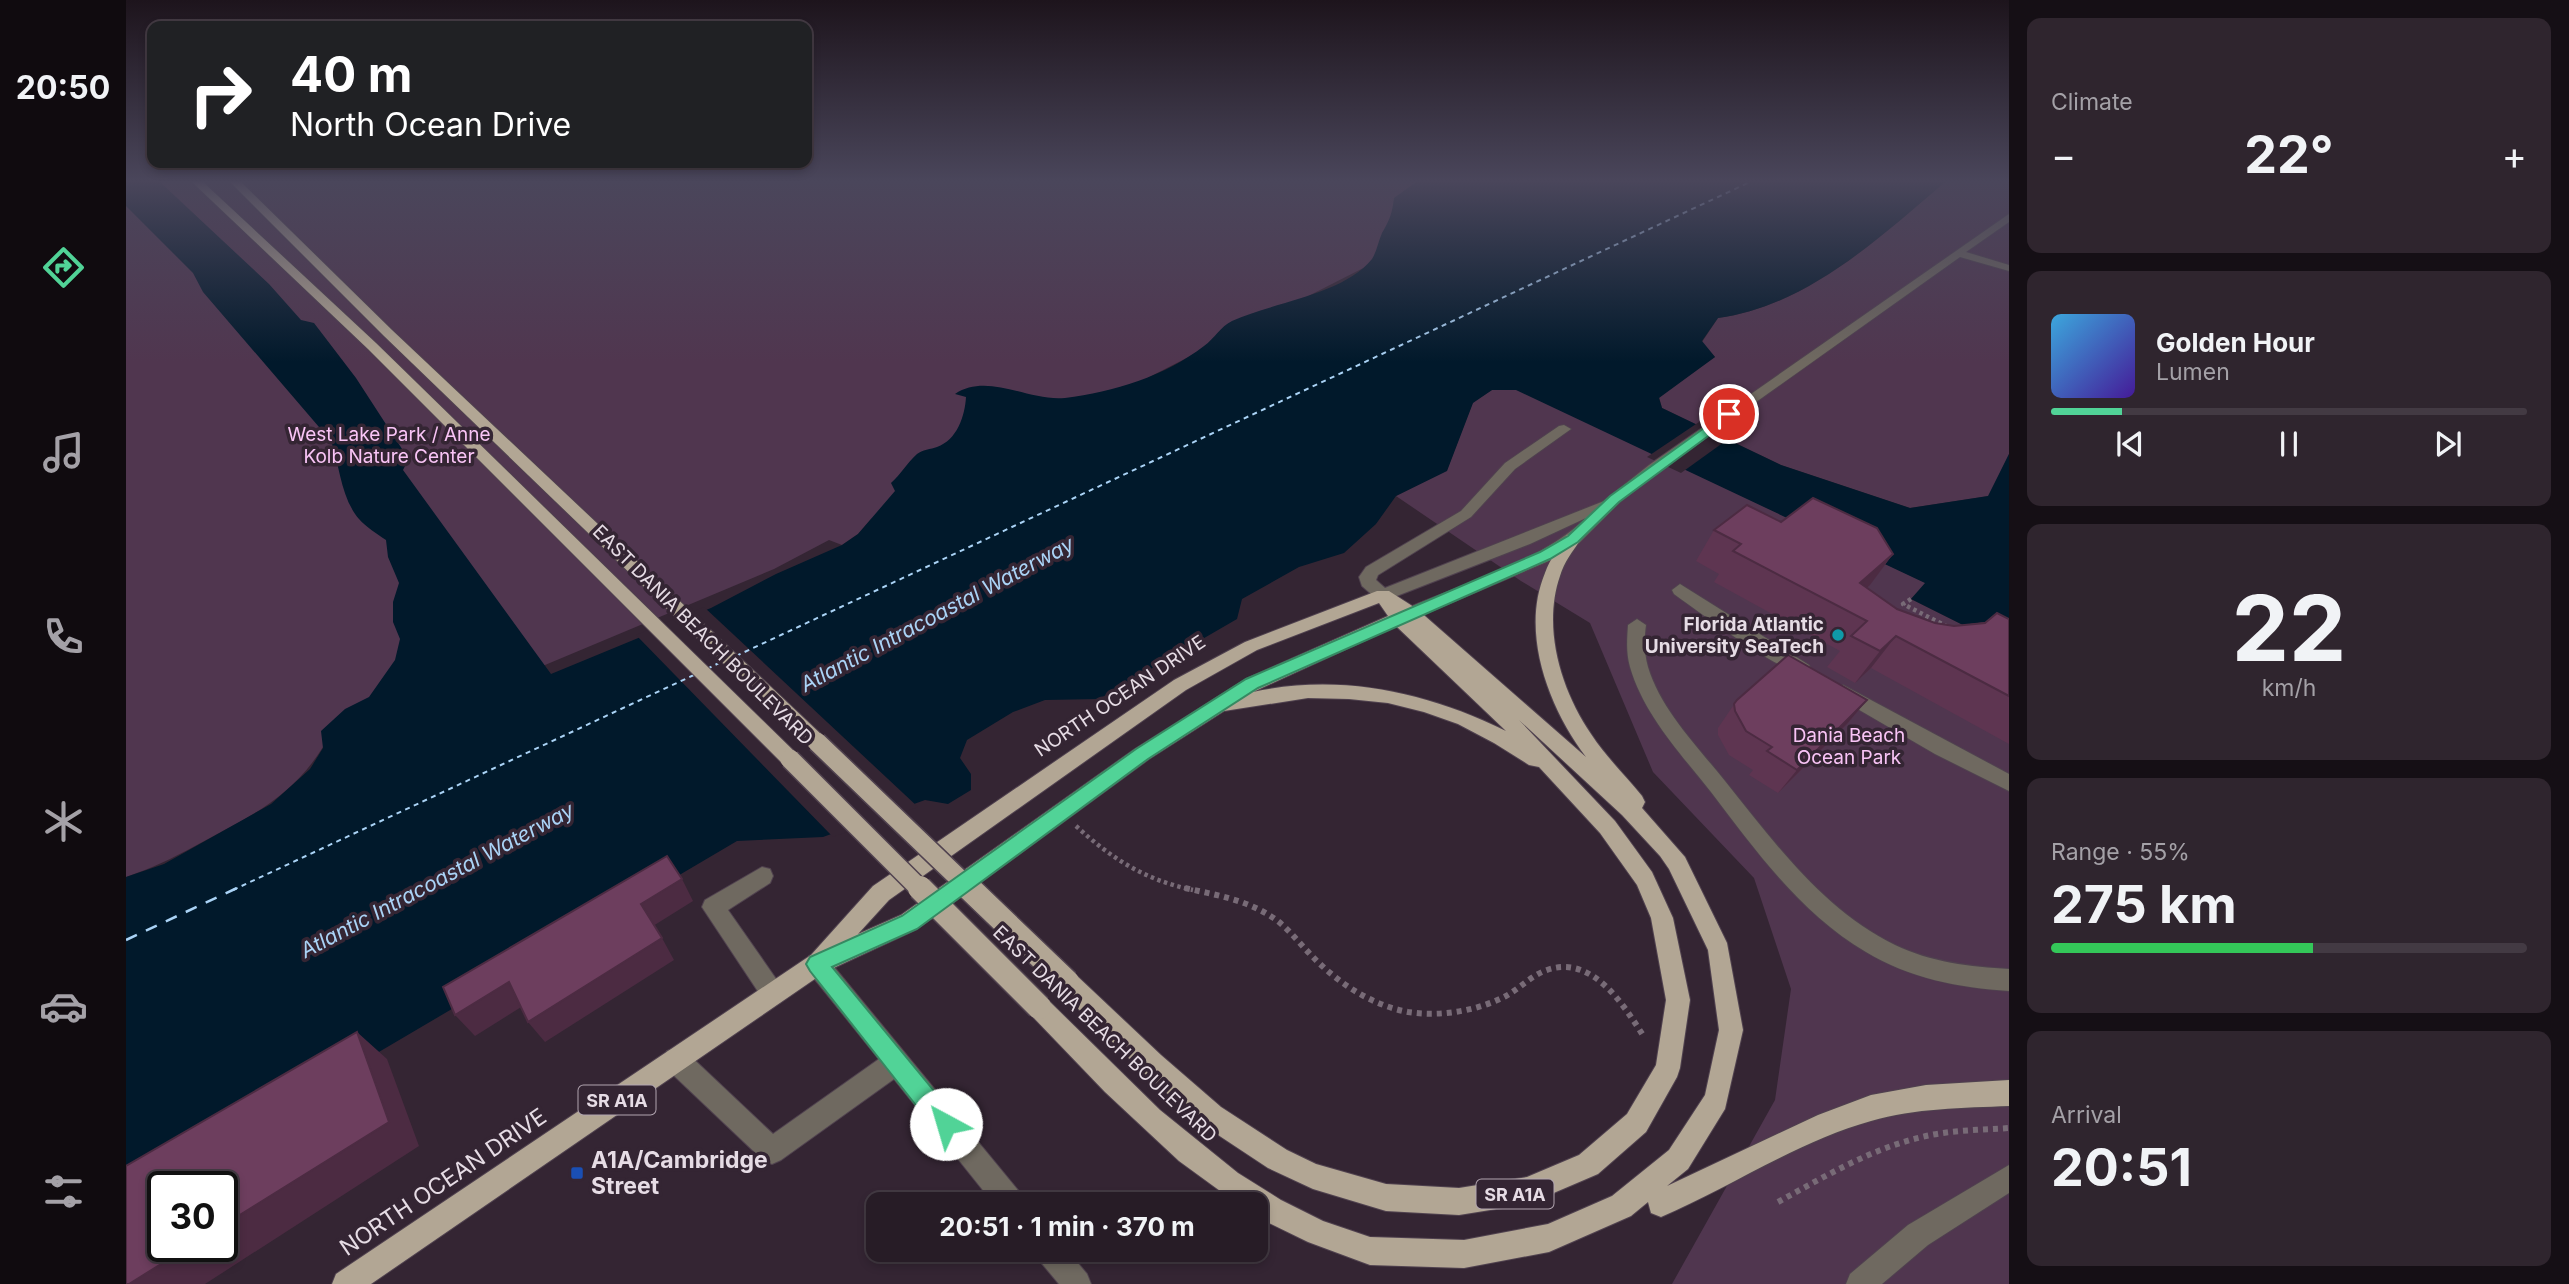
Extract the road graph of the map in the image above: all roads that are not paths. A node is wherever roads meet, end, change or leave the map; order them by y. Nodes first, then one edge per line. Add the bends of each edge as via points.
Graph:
1 (262, 242) edge
2 (296, 242) edge
3 (1974, 242) edge
4 (1958, 253) junction
5 (2006, 268) dead end
6 (1564, 429) dead end
7 (1615, 499) junction
8 (1573, 539) junction
9 (1680, 590) dead end
10 (1383, 595) junction
11 (1404, 616) junction
12 (1637, 625) dead end
13 (1199, 718) junction
14 (2009, 783) edge
15 (1571, 787) junction
16 (1675, 860) junction
17 (762, 876) dead end
18 (817, 964) junction
19 (2009, 980) edge
20 (773, 993) junction
21 (676, 1060) junction
22 (896, 1062) junction
23 (2009, 1093) edge
24 (2009, 1178) edge
25 (1002, 1192) edge
26 (1642, 1212) junction
27 (1059, 1262) edge
28 (346, 1284) edge
29 (1077, 1284) edge
30 (1860, 1284) edge

1 - 26 main road, EAST DANIA BEACH BOULEVARD, bridge via 1194,1158 1264,1208 1335,1240 1451,1267 1490,1267 1562,1252
2 - 15 main road, EAST DANIA BEACH BOULEVARD / SR A1A, bridge via 1067,982 1201,1107 1278,1160 1350,1189 1429,1201 1465,1200 1534,1190 1591,1165 1615,1148 1634,1126 1650,1105 1671,1057 1678,1000 1675,972 1650,888 1615,834
3 - 4 street, NORTH OCEAN DRIVE
4 - 5 street
4 - 7 street, NORTH OCEAN DRIVE
6 - 10 street via 1511,465 1466,514 1372,571 1368,582
7 - 8 street, NORTH OCEAN DRIVE
7 - 10 street, NORTH OCEAN DRIVE
8 - 11 street, NORTH OCEAN DRIVE via 1530,563
8 - 16 main road via 1556,566 1547,594 1544,626 1551,663 1585,742
9 - 14 street via 1748,637
10 - 11 main road, EAST DANIA BEACH BOULEVARD
10 - 18 main road, NORTH OCEAN DRIVE / SR A1A via 1251,646 1180,685 881,893
11 - 13 main road, NORTH OCEAN DRIVE via 1263,678
11 - 15 main road, EAST DANIA BEACH BOULEVARD
11 - 16 main road, EAST DANIA BEACH BOULEVARD via 1610,792
12 - 19 street via 1634,639 1639,664 1667,723 1772,856 1820,905 1854,933 1894,956 1975,978
13 - 15 main road, SR A1A via 1227,705 1296,691 1376,694 1478,726
13 - 18 main road, NORTH OCEAN DRIVE / SR A1A via 909,922
16 - 26 main road, EAST DANIA BEACH BOULEVARD via 1704,911 1722,961 1731,1046 1719,1102 1699,1149 1669,1190
17 - 20 street via 713,907
18 - 20 main road, NORTH OCEAN DRIVE / SR A1A
18 - 22 street
20 - 21 main road, NORTH OCEAN DRIVE / SR A1A
21 - 22 street via 772,1151
21 - 28 main road, NORTH OCEAN DRIVE / SR A1A
22 - 25 street
23 - 26 main road via 1926,1098 1861,1112
24 - 30 street via 1918,1235
27 - 29 street

